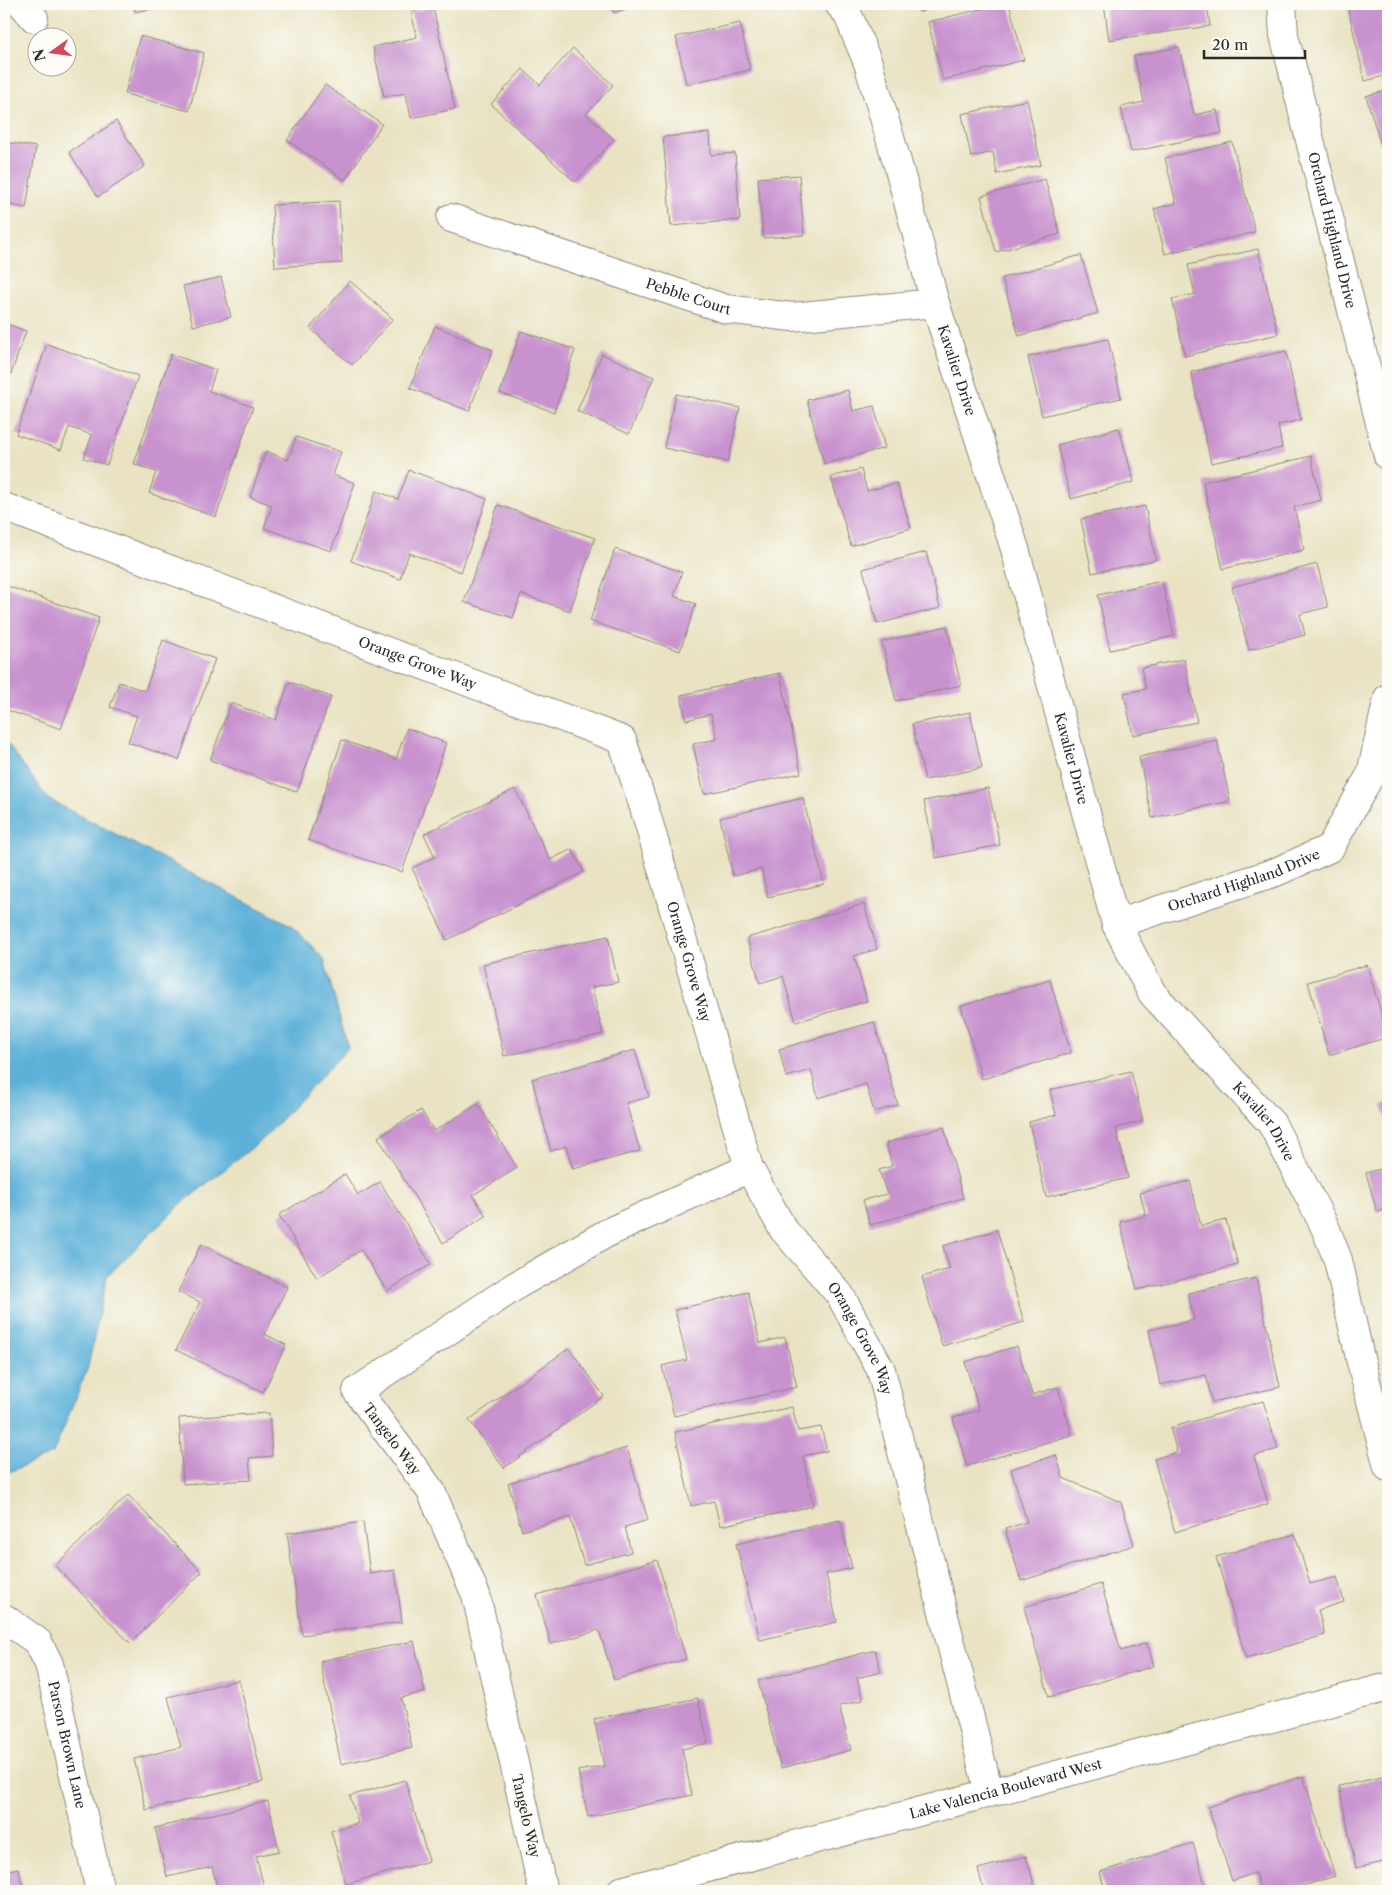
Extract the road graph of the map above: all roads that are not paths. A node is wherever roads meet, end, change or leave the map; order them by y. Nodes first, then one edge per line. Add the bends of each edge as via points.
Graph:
1 (839, 4) edge
2 (1282, 4) edge
3 (450, 218) dead end
4 (935, 303) junction
5 (1388, 456) edge
6 (4, 507) edge
7 (1388, 698) edge
8 (1116, 924) junction
9 (749, 1168) junction
10 (1388, 1467) edge
11 (4, 1618) edge
12 (1388, 1686) edge
13 (989, 1792) junction
14 (100, 1891) edge
15 (543, 1891) edge
16 (622, 1891) edge

1 - 4 street, Kavalier Drive via 848,15 868,63
2 - 5 street, Orchard Highland Drive via 1284,35
3 - 4 street, Pebble Court via 726,309 792,317
4 - 8 street, Kavalier Drive via 1015,549
6 - 9 street, Orange Grove Way via 622,740
7 - 8 street, Orchard Highland Drive via 1371,774 1330,848 1276,872
8 - 10 street, Kavalier Drive via 1152,993 1272,1124 1326,1227 1338,1260
9 - 13 street, Orange Grove Way via 783,1229 840,1296 882,1370
9 - 15 street, Tangelo Way via 607,1232 517,1285 357,1391 431,1491 476,1595
11 - 14 street, Parson Brown Lane via 38,1642 49,1664
12 - 13 street, Lake Valencia Boulevard West
13 - 16 street, Lake Valencia Boulevard West

